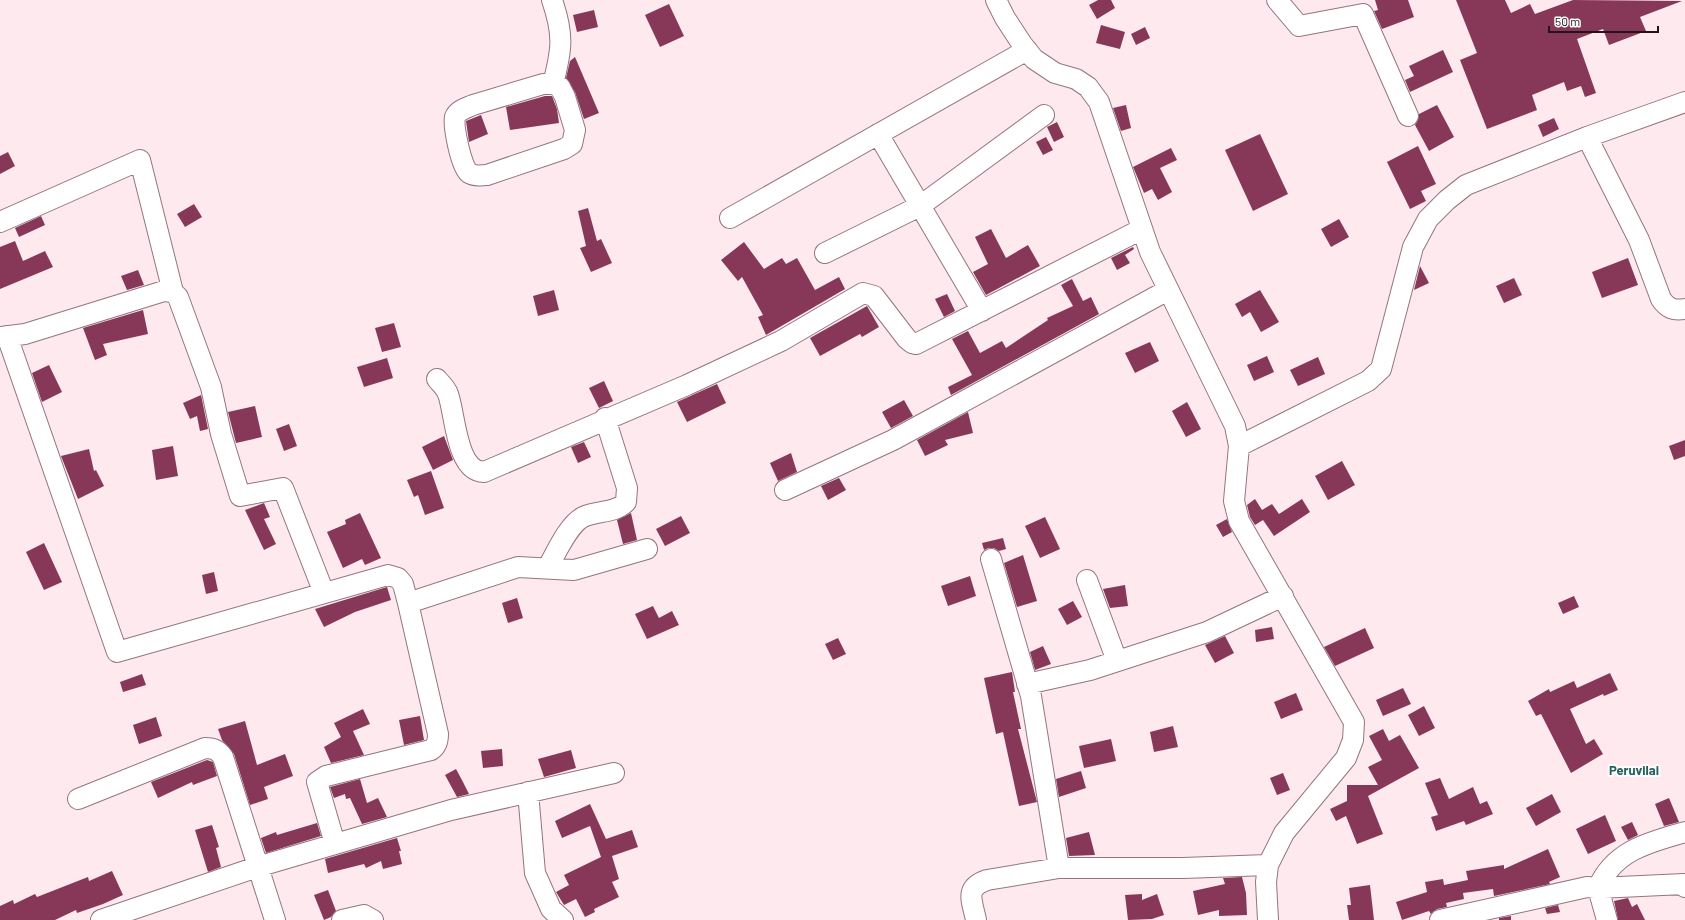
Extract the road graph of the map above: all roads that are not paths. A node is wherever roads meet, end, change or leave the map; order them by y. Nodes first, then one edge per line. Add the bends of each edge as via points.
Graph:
1 (552, 0) edge
2 (996, 0) edge
3 (1277, 0) edge
4 (1027, 50) junction
5 (553, 84) junction
6 (1685, 102) edge
7 (1044, 116) dead end
8 (1408, 116) dead end
9 (878, 134) junction
10 (1587, 136) junction
11 (920, 206) junction
12 (730, 218) dead end
13 (0, 222) edge
14 (1142, 229) junction
15 (825, 253) dead end
16 (1168, 290) junction
17 (173, 292) junction
18 (1685, 309) edge
19 (982, 311) junction
20 (3, 333) edge
21 (437, 379) dead end
22 (605, 418) junction
23 (1239, 446) junction
24 (785, 490) dead end
25 (647, 549) dead end
26 (991, 559) dead end
27 (548, 567) junction
28 (1087, 580) dead end
29 (324, 593) junction
30 (1282, 596) junction
31 (408, 603) junction
32 (1117, 662) junction
33 (1028, 684) junction
34 (614, 773) dead end
35 (528, 792) junction
36 (78, 799) dead end
37 (1685, 832) edge
38 (335, 844) junction
39 (1268, 865) junction
40 (257, 867) junction
41 (1059, 868) junction
42 (1685, 887) edge
43 (1598, 888) junction
44 (101, 920) edge
45 (275, 920) edge
46 (342, 920) edge
47 (373, 920) edge
48 (564, 920) edge
49 (976, 920) edge
50 (1269, 920) edge
51 (1440, 920) edge
52 (1607, 920) edge

1 - 5 street via 560,23 562,39
2 - 4 street
3 - 8 street via 1299,26 1363,14
4 - 9 street
4 - 14 street via 1034,59 1055,73 1076,79 1088,87 1099,102
5 - 5 street via 560,87 565,97 575,130 572,144 487,175 477,176 469,173 463,165 454,126 456,116 462,109 542,84
6 - 10 street
7 - 11 street
9 - 11 street
9 - 12 street
10 - 18 street via 1638,240 1661,299 1670,308
10 - 23 street via 1466,185 1447,200 1428,219 1413,247 1381,369 1368,381
11 - 15 street
11 - 19 street
13 - 17 street via 140,160
14 - 16 street
14 - 19 street
16 - 23 street via 1235,426
16 - 24 street via 893,440
17 - 20 street via 164,290 24,334
17 - 29 street via 178,297 211,387 221,434 240,496 283,488
19 - 22 street via 922,342 912,344 874,296 863,293 781,342
20 - 29 street via 117,652
21 - 22 street via 449,396 462,451 478,472 484,472
22 - 27 street via 627,488 626,502 617,509 578,520
23 - 30 street via 1234,501 1239,521
25 - 27 street via 574,570
26 - 33 street
27 - 31 street via 518,567
28 - 32 street
29 - 31 street via 388,575 398,578
30 - 32 street via 1207,632
30 - 39 street via 1354,722 1353,740 1346,758 1284,833
31 - 38 street via 438,734 436,746 432,750 326,776 317,782
32 - 33 street
33 - 41 street
34 - 35 street
35 - 38 street via 451,810
35 - 48 street via 535,874 551,909
36 - 40 street via 205,748 212,748 219,751 223,757
37 - 43 street via 1650,842 1628,852 1602,879
38 - 40 street
39 - 41 street
39 - 50 street via 1266,882
40 - 44 street
40 - 45 street
41 - 49 street via 978,883 973,888 972,895
42 - 43 street via 1684,884
43 - 51 street via 1587,887
43 - 52 street
46 - 47 street via 364,914

